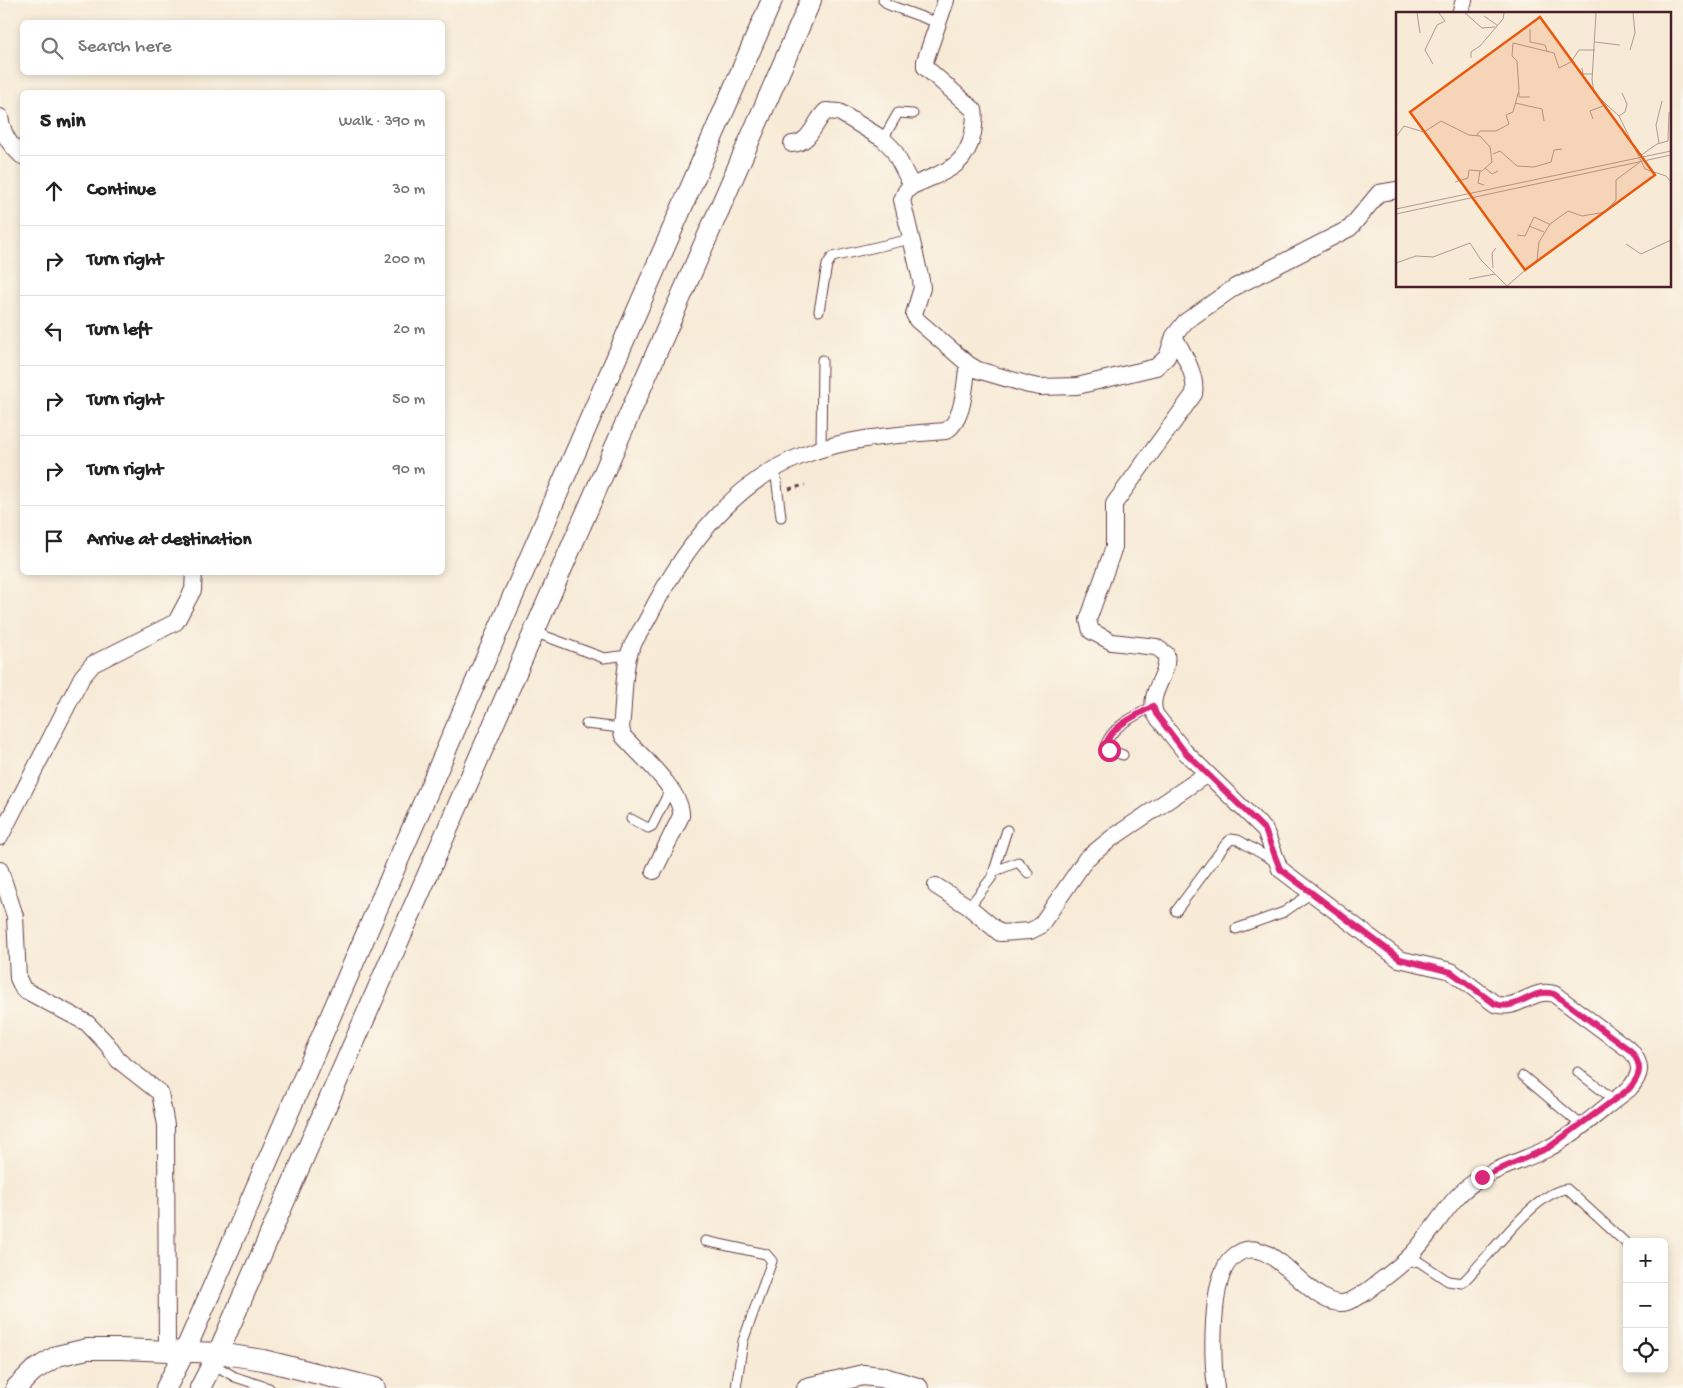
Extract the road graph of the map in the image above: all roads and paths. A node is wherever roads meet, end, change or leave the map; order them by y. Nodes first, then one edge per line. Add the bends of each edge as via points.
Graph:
1 (772, 0) edge
2 (811, 0) edge
3 (883, 0) edge
4 (946, 0) edge
5 (938, 23) junction
6 (913, 114) dead end
7 (0, 117) edge
8 (883, 139) junction
9 (792, 144) dead end
10 (20, 154) edge
11 (912, 186) junction
12 (1396, 190) edge
13 (911, 239) junction
14 (819, 311) dead end
15 (1174, 336) junction
16 (822, 360) dead end
17 (968, 364) junction
18 (821, 450) junction
19 (775, 468) junction
20 (805, 485) dead end
21 (778, 492) junction
22 (781, 517) dead end
23 (194, 575) edge
24 (534, 632) junction
25 (628, 656) junction
26 (1153, 706) junction
27 (586, 724) dead end
28 (622, 728) junction
29 (1123, 755) dead end
30 (1207, 774) junction
31 (671, 788) junction
32 (631, 819) dead end
33 (1007, 830) dead end
34 (0, 837) edge
35 (1276, 862) junction
36 (0, 870) edge
37 (654, 871) dead end
38 (994, 871) junction
39 (1028, 873) dead end
40 (936, 886) dead end
41 (1312, 892) junction
42 (969, 907) junction
43 (1176, 911) dead end
44 (1236, 930) dead end
45 (1578, 1072) dead end
46 (1523, 1076) dead end
47 (1614, 1100) junction
48 (1581, 1124) junction
49 (1623, 1240) edge
50 (705, 1241) dead end
51 (1404, 1263) junction
52 (176, 1350) junction
53 (209, 1373) edge
54 (16, 1388) edge
55 (166, 1388) edge
56 (269, 1388) edge
57 (375, 1388) edge
58 (736, 1388) edge
59 (807, 1388) edge
60 (918, 1388) edge
61 (1216, 1388) edge

1 - 52 street
2 - 24 street
3 - 5 lane
4 - 5 street
5 - 11 street via 925,67 970,105 976,115 970,147 962,161
6 - 8 lane via 898,113
7 - 10 street via 4,134
8 - 9 street via 832,110 822,115 806,139
8 - 11 street via 893,149
11 - 13 street via 902,200
12 - 15 street via 1379,193 1350,228 1224,293 1185,322
13 - 14 lane via 832,257 826,265
13 - 17 street via 922,288 914,314
15 - 17 street via 1167,357 1156,367 1077,386 1029,385
15 - 26 street via 1193,375 1194,394 1114,504 1114,547 1088,620 1091,631 1112,642 1156,647 1166,654 1166,667 1153,698
16 - 18 lane
17 - 18 street via 958,418 946,431 862,438
18 - 19 street
19 - 21 lane
19 - 25 street via 728,504 690,547 663,587
20 - 21 path
21 - 22 lane
23 - 34 street via 193,590 176,622 100,660 82,676
24 - 25 lane via 604,658
24 - 53 street
25 - 28 street
26 - 29 lane via 1124,723 1108,739 1109,750
26 - 30 street via 1185,752
27 - 28 lane
28 - 31 street via 623,736
30 - 35 street via 1265,830
30 - 42 street via 1086,859 1040,926 1030,931 1000,933
31 - 32 lane via 652,826 648,828
31 - 37 street via 682,807 681,816
33 - 38 lane
35 - 41 street via 1280,869
35 - 43 lane via 1232,839
36 - 52 street via 14,916 18,978 23,990 87,1023 118,1060 160,1094 166,1125
38 - 39 lane via 1018,862
38 - 42 lane
40 - 42 street
41 - 44 lane via 1277,915
41 - 47 street via 1400,959 1451,972 1495,1004 1513,1006 1539,992 1554,994 1631,1051 1638,1060 1641,1069 1637,1080
45 - 47 lane
46 - 48 lane
47 - 48 street
48 - 51 street via 1548,1148 1468,1186
49 - 51 lane via 1577,1197 1567,1189 1561,1189 1524,1216 1462,1283 1448,1281 1418,1261
50 - 58 lane via 766,1254 772,1261 743,1341
51 - 61 street via 1359,1297 1332,1303 1278,1260 1260,1252 1245,1251 1231,1259 1220,1276 1216,1295
52 - 53 street
52 - 54 street via 87,1349 57,1356 33,1371
52 - 55 street
53 - 56 lane
53 - 57 street via 263,1360
59 - 60 street via 863,1375

